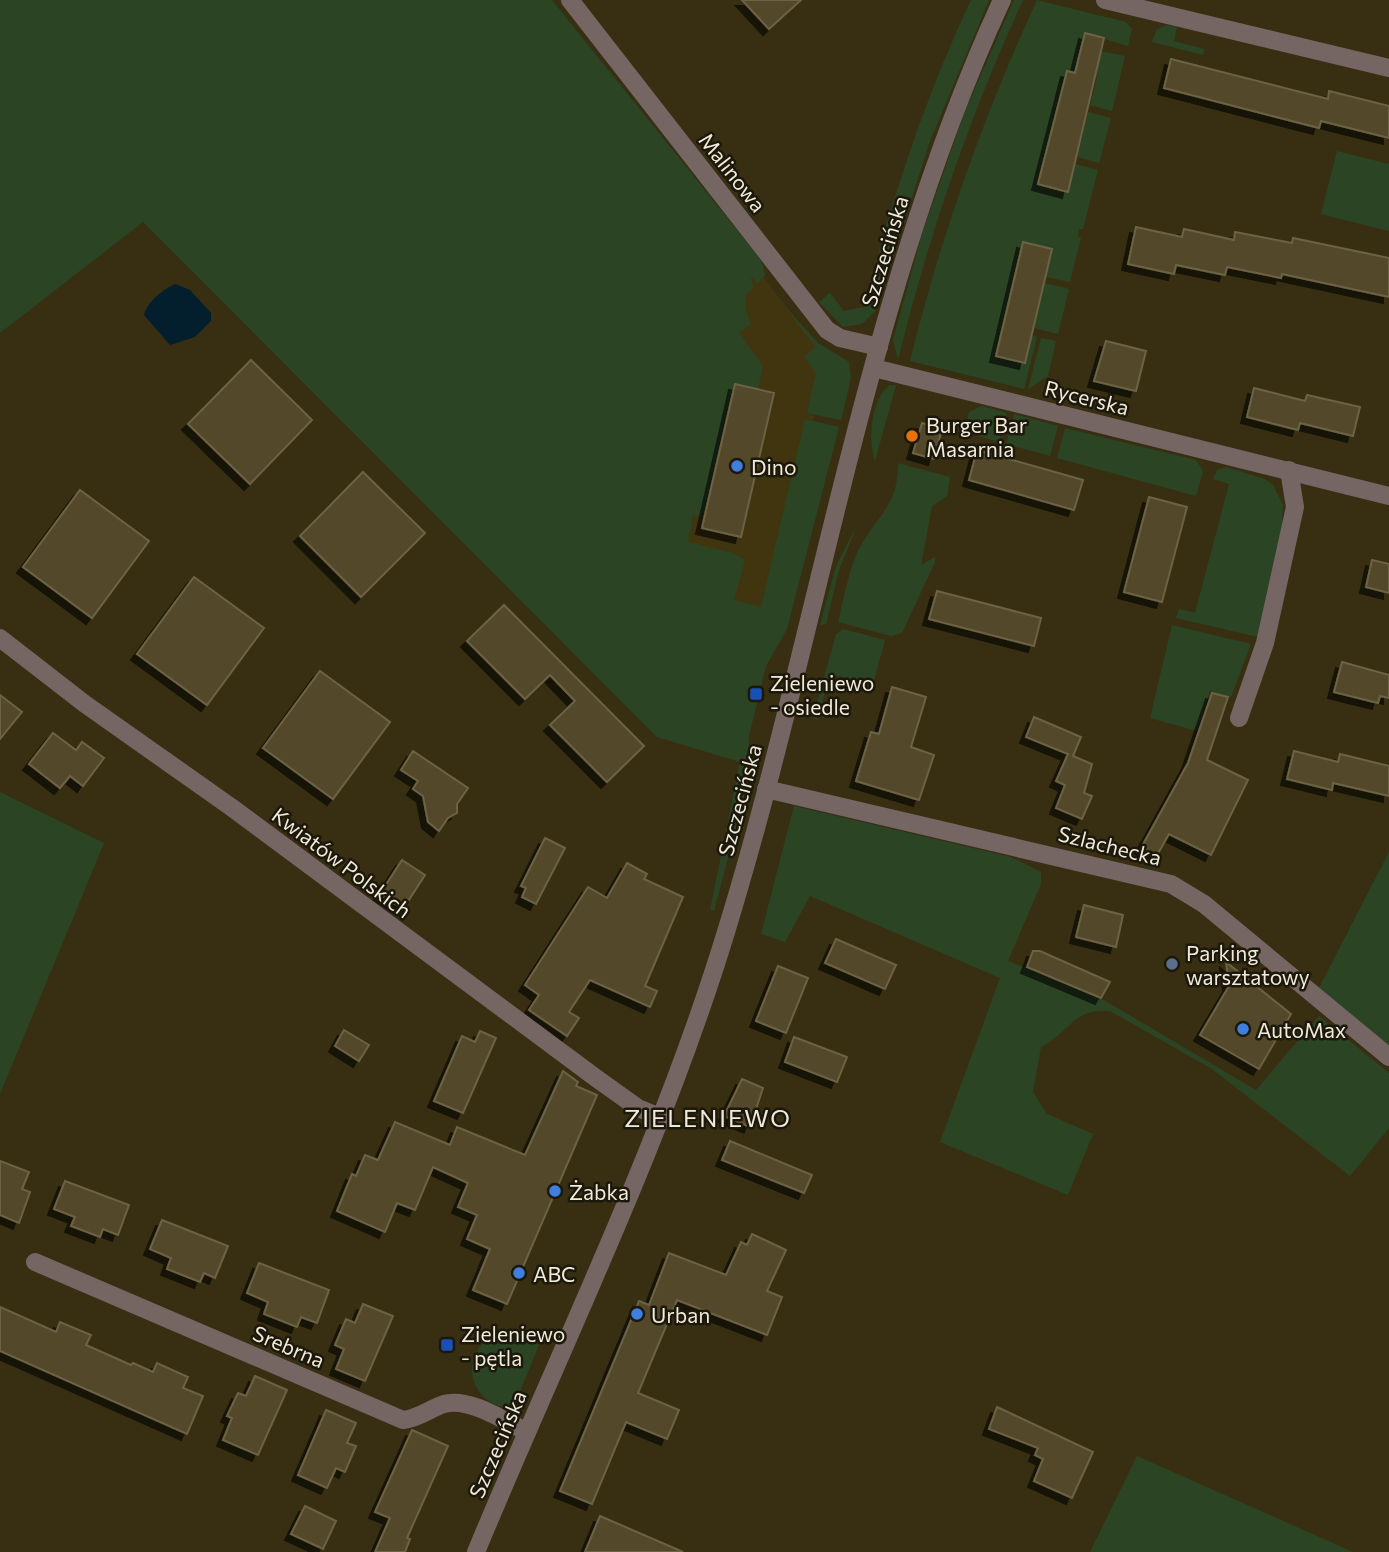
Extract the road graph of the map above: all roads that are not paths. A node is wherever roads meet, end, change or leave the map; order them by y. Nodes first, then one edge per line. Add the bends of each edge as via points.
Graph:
1 (570, 0) edge
2 (1002, 0) edge
3 (1105, 0) edge
4 (1389, 68) edge
5 (879, 347) junction
6 (874, 368) junction
7 (1289, 470) junction
8 (1387, 493) edge
9 (0, 638) edge
10 (1239, 718) dead end
11 (766, 789) junction
12 (1389, 1057) edge
13 (660, 1117) junction
14 (35, 1262) dead end
15 (527, 1432) junction
16 (476, 1552) edge

1 - 5 street, Malinowa via 827,330 840,338
2 - 5 street, Szczecińska via 941,145
3 - 4 street
5 - 6 street, Szczecińska
6 - 7 street, Rycerska
6 - 11 street, Szczecińska
7 - 8 street, Rycerska
7 - 10 street via 1295,507 1265,643
9 - 13 street, Kwiatów Polskich via 573,1062 638,1108
11 - 12 street, Szlachecka via 1171,884 1205,904
11 - 13 street, Szczecińska via 726,933
13 - 15 street, Szczecińska
14 - 15 street, Srebrna via 403,1419 460,1402
15 - 16 street, Szczecińska

